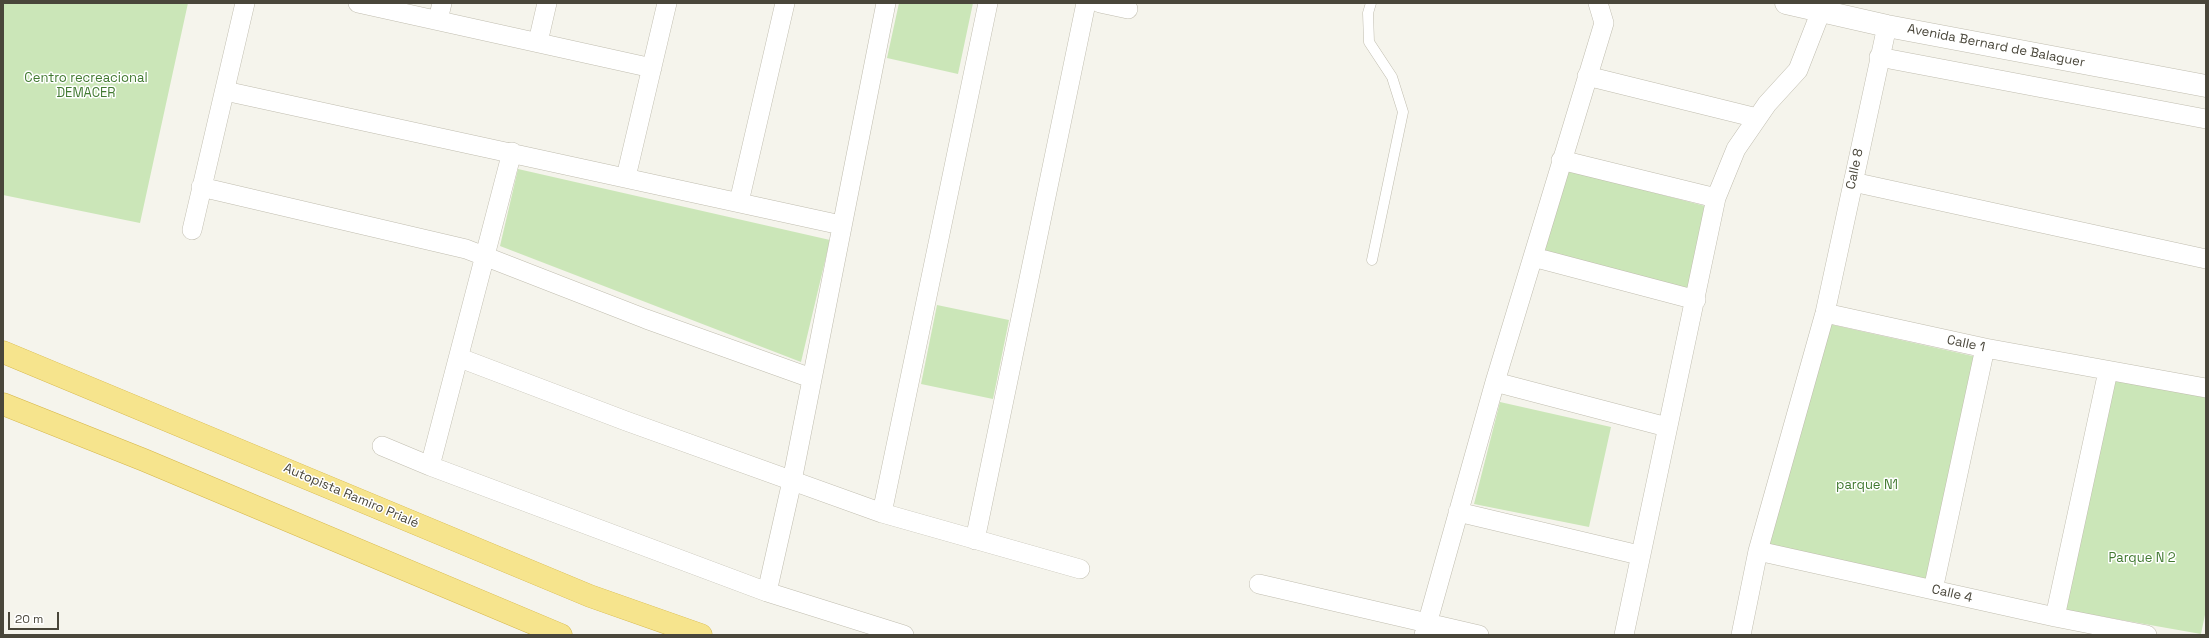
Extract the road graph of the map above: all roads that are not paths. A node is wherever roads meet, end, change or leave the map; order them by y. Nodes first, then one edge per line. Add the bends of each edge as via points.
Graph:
1 (245, 3) edge
2 (358, 3) edge
3 (547, 3) edge
4 (667, 3) edge
5 (785, 3) edge
6 (886, 3) edge
7 (988, 3) edge
8 (1086, 3) edge
9 (1100, 3) edge
10 (1371, 3) edge
11 (1598, 3) edge
12 (1786, 3) edge
13 (1128, 9) dead end
14 (1851, 10) edge
15 (1821, 11) junction
16 (440, 12) edge
17 (1887, 26) junction
18 (538, 42) junction
19 (1879, 57) junction
20 (652, 68) junction
21 (1587, 76) junction
22 (2206, 86) edge
23 (225, 91) junction
24 (1757, 118) junction
25 (2206, 118) edge
26 (512, 152) junction
27 (1561, 160) junction
28 (626, 177) junction
29 (1853, 182) junction
30 (201, 187) junction
31 (1716, 198) junction
32 (739, 202) junction
33 (841, 225) junction
34 (192, 230) dead end
35 (486, 255) junction
36 (1533, 257) junction
37 (2206, 259) edge
38 (1372, 260) dead end
39 (1696, 300) junction
40 (1825, 313) junction
41 (1985, 348) junction
42 (3, 352) edge
43 (460, 358) junction
44 (2108, 371) junction
45 (811, 378) junction
46 (1495, 382) junction
47 (2206, 388) edge
48 (3, 404) edge
49 (1668, 427) junction
50 (382, 446) dead end
51 (430, 466) junction
52 (792, 481) junction
53 (1458, 512) junction
54 (882, 513) junction
55 (975, 540) junction
56 (1758, 551) junction
57 (1639, 555) junction
58 (1080, 569) dead end
59 (1259, 584) dead end
60 (1933, 590) junction
61 (767, 592) junction
62 (2055, 617) junction
63 (1425, 629) edge
64 (560, 635) edge
65 (701, 635) edge
66 (904, 635) edge
67 (1480, 635) edge
68 (1624, 635) edge
69 (1741, 635) edge
70 (2147, 635) edge

1 - 23 street
2 - 16 street
3 - 18 street
4 - 20 street
5 - 32 street
6 - 33 street
7 - 54 street
8 - 55 street
9 - 13 street
10 - 38 lane via 1368,13 1369,42 1392,77 1403,112
11 - 21 street via 1604,23
12 - 15 street, Avenida Bernard de Balaguer
14 - 15 street, Avenida Bernard de Balaguer
14 - 17 street, Avenida Bernard de Balaguer
15 - 24 street via 1798,70
16 - 18 street
17 - 19 street, Calle 8
17 - 22 street, Avenida Bernard de Balaguer
18 - 20 street
19 - 25 street
19 - 29 street, Calle 8
20 - 28 street
21 - 24 street
21 - 27 street
23 - 26 street
23 - 30 street
24 - 31 street via 1736,149
26 - 28 street
26 - 35 street
27 - 31 street
27 - 36 street
28 - 32 street
29 - 37 street
29 - 40 street, Calle 8
30 - 34 street
30 - 35 street
31 - 39 street
32 - 33 street
33 - 45 street
35 - 43 street
35 - 45 street via 646,319
36 - 39 street
36 - 46 street
39 - 49 street
40 - 41 street, Calle 1
40 - 56 street, Calle 8
41 - 44 street, Calle 1
41 - 60 street
42 - 65 highway, Autopista Ramiro Prialé via 590,596
43 - 51 street
43 - 52 street
44 - 47 street, Calle 1
44 - 62 street
45 - 52 street
46 - 49 street
46 - 53 street
48 - 64 highway via 144,460
49 - 57 street
50 - 51 street
51 - 61 street
52 - 54 street
52 - 61 street
53 - 57 street
53 - 63 street
54 - 55 street
55 - 58 street
56 - 60 street, Calle 4
56 - 69 street, Calle 8
57 - 68 street
59 - 63 street
60 - 62 street, Calle 4
61 - 66 street
62 - 70 street, Calle 4
63 - 67 street

